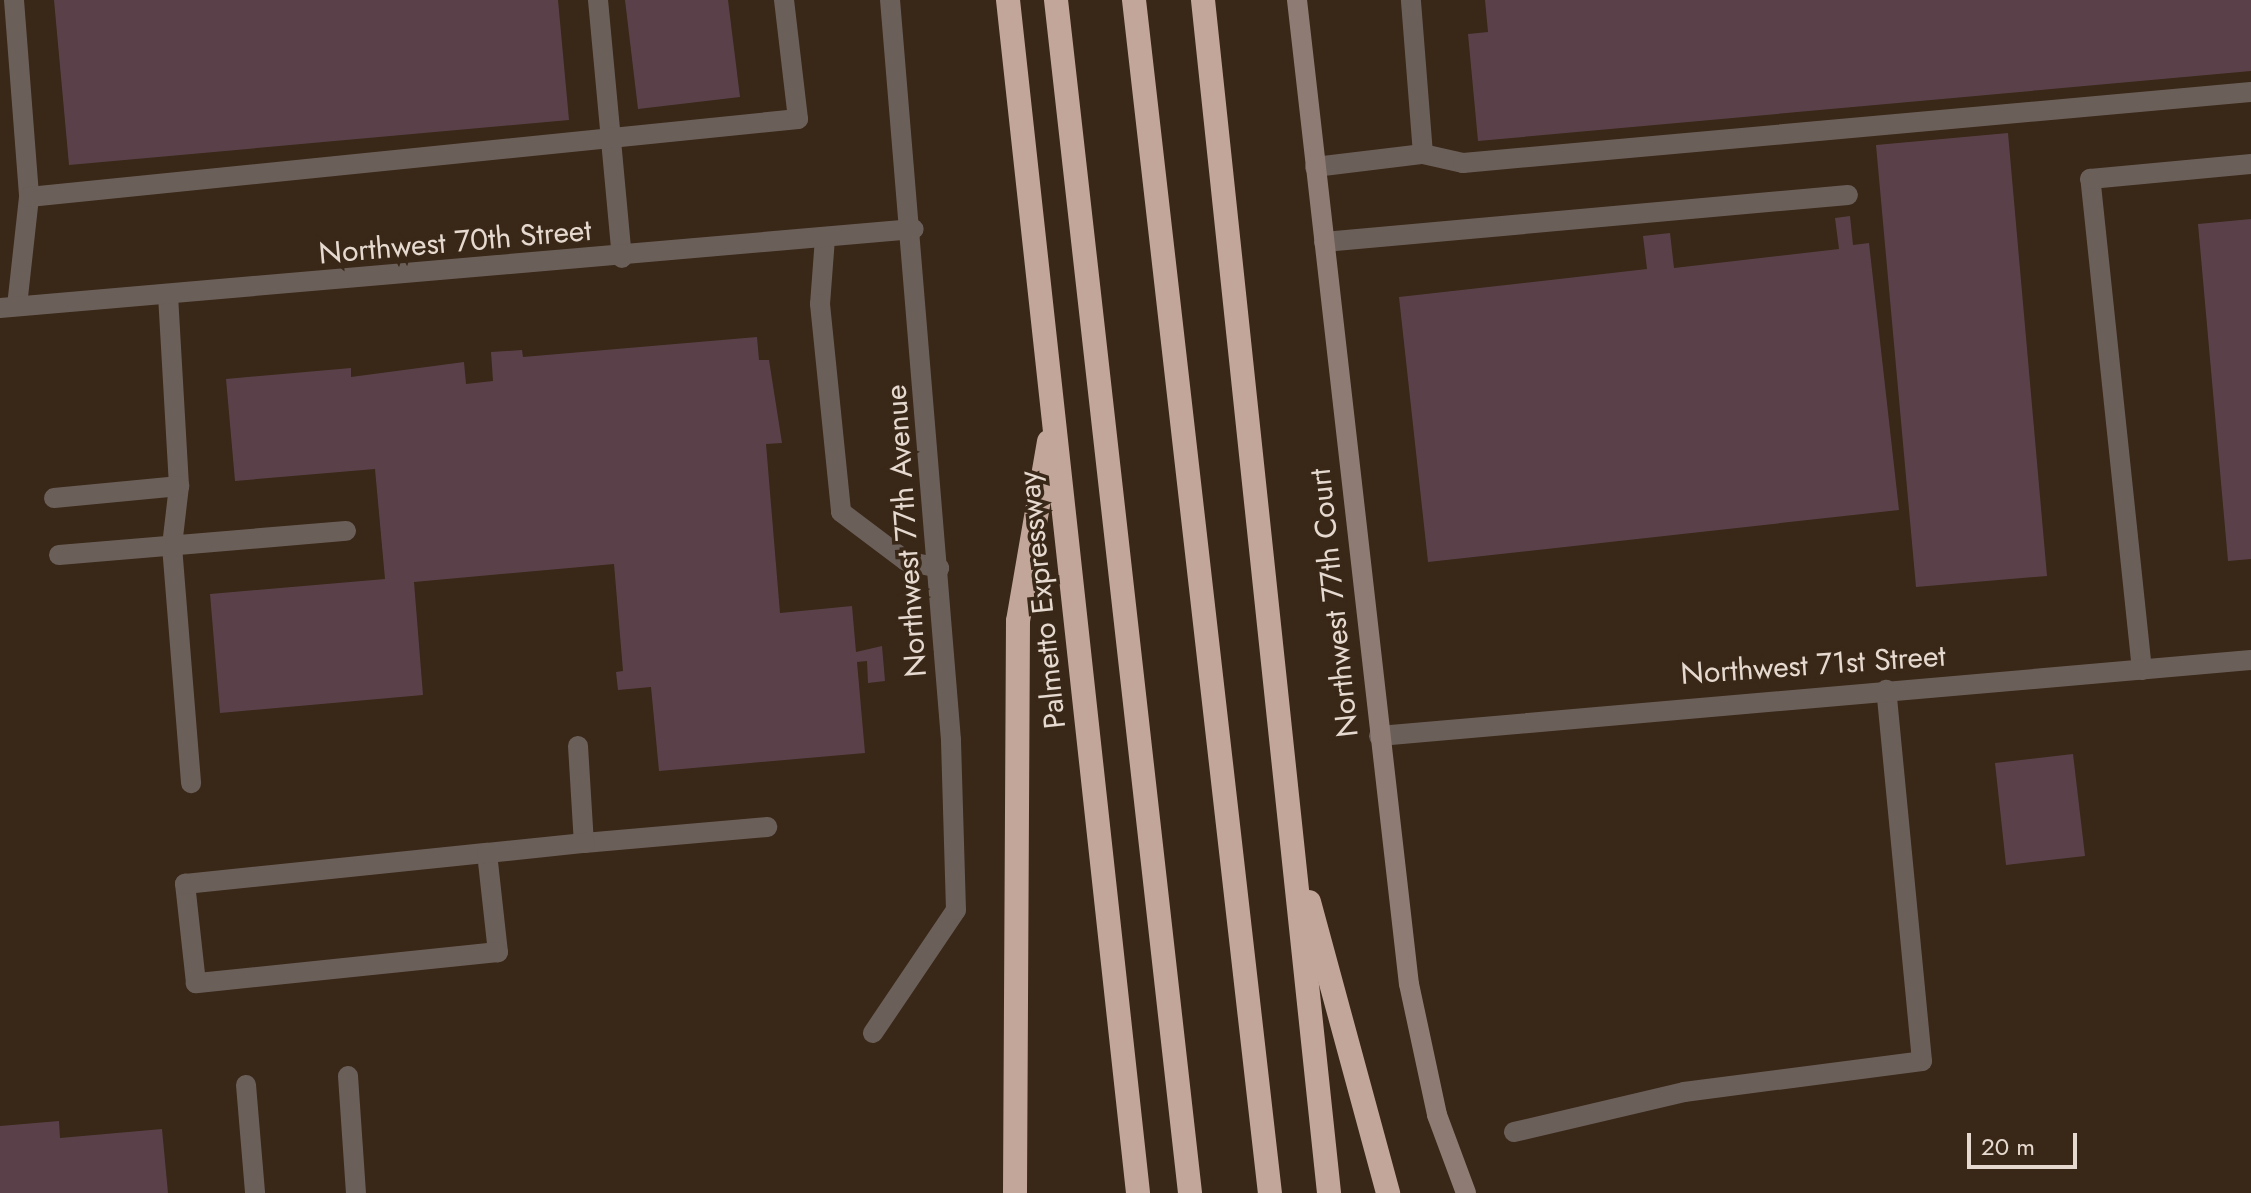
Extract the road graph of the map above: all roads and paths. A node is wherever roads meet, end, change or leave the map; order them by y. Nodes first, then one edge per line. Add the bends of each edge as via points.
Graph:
1 (14, 0) edge
2 (598, 0) edge
3 (784, 0) edge
4 (890, 0) edge
5 (1008, 0) edge
6 (1056, 0) edge
7 (1134, 0) edge
8 (1203, 0) edge
9 (1297, 0) edge
10 (1411, 0) edge
11 (2251, 92) edge
12 (615, 138) junction
13 (1423, 154) junction
14 (2251, 164) edge
15 (1315, 167) junction
16 (1848, 195) dead end
17 (29, 197) junction
18 (914, 229) junction
19 (825, 238) junction
20 (1324, 242) junction
21 (622, 258) junction
22 (168, 295) junction
23 (9, 307) edge
24 (1054, 412) junction
25 (179, 486) junction
26 (54, 498) dead end
27 (346, 531) dead end
28 (172, 546) junction
29 (59, 555) dead end
30 (939, 568) junction
31 (2251, 660) edge
32 (2142, 670) junction
33 (1886, 690) junction
34 (1379, 736) junction
35 (578, 746) dead end
36 (191, 783) dead end
37 (1286, 806) junction
38 (767, 827) dead end
39 (584, 843) junction
40 (487, 853) junction
41 (873, 1033) dead end
42 (348, 1076) dead end
43 (246, 1085) dead end
44 (1514, 1132) dead end
45 (255, 1193) edge
46 (356, 1193) edge
47 (1015, 1193) edge
48 (1138, 1193) edge
49 (1190, 1193) edge
50 (1270, 1193) edge
51 (1329, 1193) edge
52 (1388, 1193) edge
53 (1466, 1193) edge

1 - 17 street
2 - 12 street
3 - 12 street via 798,119
4 - 18 street, Northwest 77th Avenue
5 - 24 highway, Palmetto Expressway
6 - 49 highway
7 - 50 highway
8 - 37 highway
9 - 15 street, Northwest 77th Court
10 - 13 street
11 - 13 street via 1463,163
12 - 17 street
12 - 21 street
13 - 15 street
14 - 32 street via 2090,179
15 - 20 street, Northwest 77th Court
16 - 20 street
17 - 23 street
18 - 19 street, Northwest 70th Street
18 - 30 street, Northwest 77th Avenue
19 - 21 street, Northwest 70th Street
19 - 30 street via 820,304 841,512 906,561
20 - 34 street, Northwest 77th Court
21 - 22 street, Northwest 70th Street
22 - 23 street, Northwest 70th Street
22 - 25 street
24 - 47 highway via 1018,621
24 - 48 highway, Palmetto Expressway
25 - 26 street
25 - 28 street
27 - 28 street
28 - 29 street
28 - 36 street
30 - 41 street, Northwest 77th Avenue via 956,910
31 - 32 street, Northwest 71st Street
32 - 33 street, Northwest 71st Street
33 - 34 street, Northwest 71st Street
33 - 44 street via 1922,1061 1684,1092
34 - 53 street, Northwest 77th Court via 1419,1039
35 - 39 street
37 - 51 highway
37 - 52 highway
38 - 39 street
39 - 40 street
40 - 40 street via 185,884 196,983 498,952
42 - 46 street
43 - 45 street

